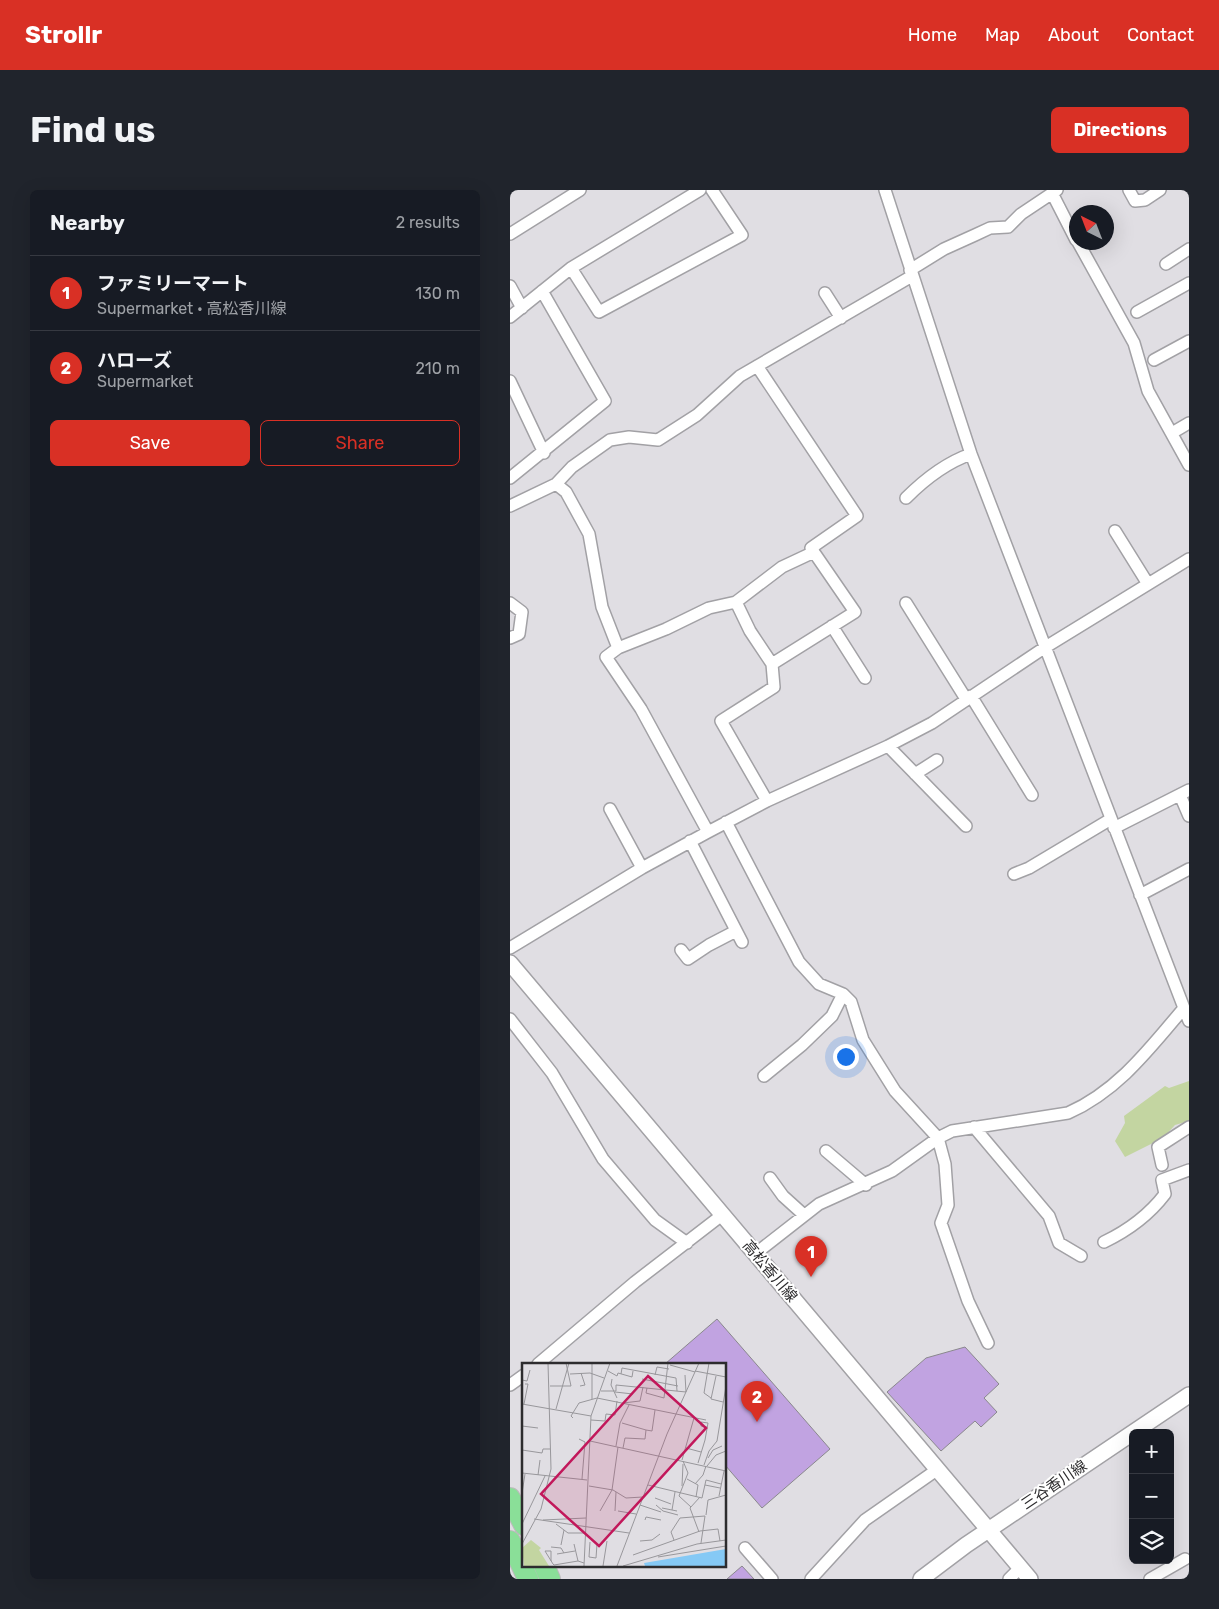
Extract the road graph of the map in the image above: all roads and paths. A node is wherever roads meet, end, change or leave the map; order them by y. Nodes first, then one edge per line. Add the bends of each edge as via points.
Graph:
1 (580, 190) edge
2 (700, 190) edge
3 (712, 190) edge
4 (885, 190) edge
5 (1129, 190) edge
6 (1160, 190) edge
7 (1054, 192) edge
8 (1069, 224) edge
9 (510, 234) edge
10 (1082, 250) edge
11 (1189, 250) edge
12 (1166, 264) dead end
13 (571, 268) junction
14 (911, 273) junction
15 (1189, 283) edge
16 (510, 286) edge
17 (542, 291) junction
18 (826, 293) dead end
19 (522, 308) junction
20 (1137, 312) dead end
21 (510, 317) edge
22 (841, 318) junction
23 (1189, 341) edge
24 (1154, 360) dead end
25 (757, 366) junction
26 (510, 381) edge
27 (513, 394) edge
28 (1189, 422) edge
29 (1177, 430) dead end
30 (544, 453) junction
31 (971, 454) junction
32 (1189, 465) edge
33 (510, 478) edge
34 (556, 484) junction
35 (906, 498) dead end
36 (510, 506) edge
37 (1115, 532) dead end
38 (814, 552) junction
39 (1189, 559) edge
40 (1148, 584) junction
41 (736, 602) junction
42 (510, 603) edge
43 (906, 603) dead end
44 (832, 626) junction
45 (510, 638) edge
46 (618, 648) junction
47 (1044, 648) junction
48 (772, 664) junction
49 (864, 678) dead end
50 (969, 698) junction
51 (888, 746) junction
52 (937, 760) dead end
53 (914, 774) junction
54 (1184, 793) edge
55 (1032, 795) dead end
56 (767, 801) junction
57 (610, 808) dead end
58 (1189, 816) edge
59 (726, 822) junction
60 (1113, 823) junction
61 (966, 826) dead end
62 (708, 832) junction
63 (690, 842) junction
64 (642, 868) junction
65 (1189, 869) edge
66 (1014, 874) dead end
67 (1140, 895) junction
68 (736, 930) junction
69 (742, 942) dead end
70 (510, 948) edge
71 (681, 950) dead end
72 (510, 963) edge
73 (843, 994) junction
74 (1184, 1008) junction
75 (510, 1019) edge
76 (1189, 1021) edge
77 (764, 1076) dead end
78 (974, 1127) junction
79 (1189, 1127) edge
80 (938, 1138) junction
81 (826, 1151) dead end
82 (1162, 1165) dead end
83 (1189, 1170) edge
84 (770, 1178) dead end
85 (866, 1185) junction
86 (722, 1215) junction
87 (804, 1215) junction
88 (1104, 1242) dead end
89 (687, 1243) junction
90 (755, 1254) junction
91 (1081, 1256) dead end
92 (988, 1343) dead end
93 (539, 1363) edge
94 (522, 1376) edge
95 (510, 1385) edge
96 (1189, 1395) edge
97 (938, 1469) junction
98 (510, 1498) edge
99 (522, 1521) edge
100 (989, 1529) junction
101 (510, 1541) edge
102 (745, 1548) dead end
103 (1185, 1559) dead end
104 (544, 1566) edge
105 (1025, 1573) edge
106 (1157, 1577) edge
107 (528, 1579) edge
108 (550, 1579) edge
109 (772, 1579) edge
110 (811, 1579) edge
111 (921, 1579) edge
112 (1009, 1579) edge

1 - 9 street
2 - 13 street
3 - 13 street via 742,235 599,312
4 - 14 street
5 - 6 street via 1136,201 1145,200
7 - 8 street
7 - 14 street via 1008,227 990,228 975,235 944,250
10 - 32 street via 1134,343 1148,390
11 - 12 street
13 - 17 street
14 - 22 street
14 - 31 street
15 - 20 street
16 - 19 street
17 - 19 street
17 - 30 street via 605,402
18 - 22 street
19 - 21 street
22 - 25 street
23 - 24 street
25 - 34 street via 740,376 697,415 658,440 629,437 610,440 572,467
25 - 38 street via 857,516 811,548
26 - 27 street
27 - 30 street
28 - 29 street
30 - 33 street
31 - 35 street via 926,477
31 - 47 street
34 - 36 street
34 - 46 street via 566,492 589,534 602,607
37 - 40 street
38 - 41 street via 782,567
38 - 44 street via 855,612
39 - 40 street
40 - 47 street
41 - 46 street via 709,608
41 - 48 street
42 - 45 street via 522,612 519,634
43 - 50 street
44 - 48 street
44 - 49 street
46 - 62 street via 606,657 641,709
47 - 50 street
47 - 60 street
48 - 56 street via 774,687 721,721
50 - 51 street via 932,723
50 - 55 street
51 - 53 street
51 - 56 street
52 - 53 street
53 - 61 street
54 - 58 street
54 - 60 street
56 - 59 street
57 - 64 street
59 - 62 street
59 - 73 street via 800,962 819,984
60 - 66 street
60 - 67 street
62 - 63 street
63 - 64 street
63 - 68 street
64 - 70 street
65 - 67 street
67 - 74 street
68 - 69 street
68 - 71 street via 688,960
72 - 86 main road, 高松香川線
73 - 77 street via 832,1016
73 - 80 street via 851,1002 863,1040 895,1091
74 - 76 street
74 - 78 street via 1130,1071 1079,1108 1068,1113
75 - 89 street via 552,1073 603,1159 655,1220
78 - 80 street via 952,1131
78 - 91 street via 1049,1216 1059,1243
79 - 82 street via 1158,1147
80 - 85 street
80 - 92 street via 945,1164 948,1205 941,1223 968,1301
81 - 85 street
83 - 88 street via 1162,1180 1165,1194 1151,1212
84 - 87 street via 783,1196
85 - 87 street via 819,1204
86 - 89 street
86 - 90 main road, 高松香川線
87 - 90 street
89 - 93 street
90 - 97 main road, 高松香川線
94 - 95 street
96 - 100 main road, 三谷香川線
97 - 100 main road, 高松香川線
97 - 110 street via 864,1520
98 - 99 highway
100 - 105 main road, 高松香川線
100 - 111 main road, 三谷香川線
101 - 107 highway
102 - 109 street
103 - 106 street
104 - 108 highway
105 - 112 street

